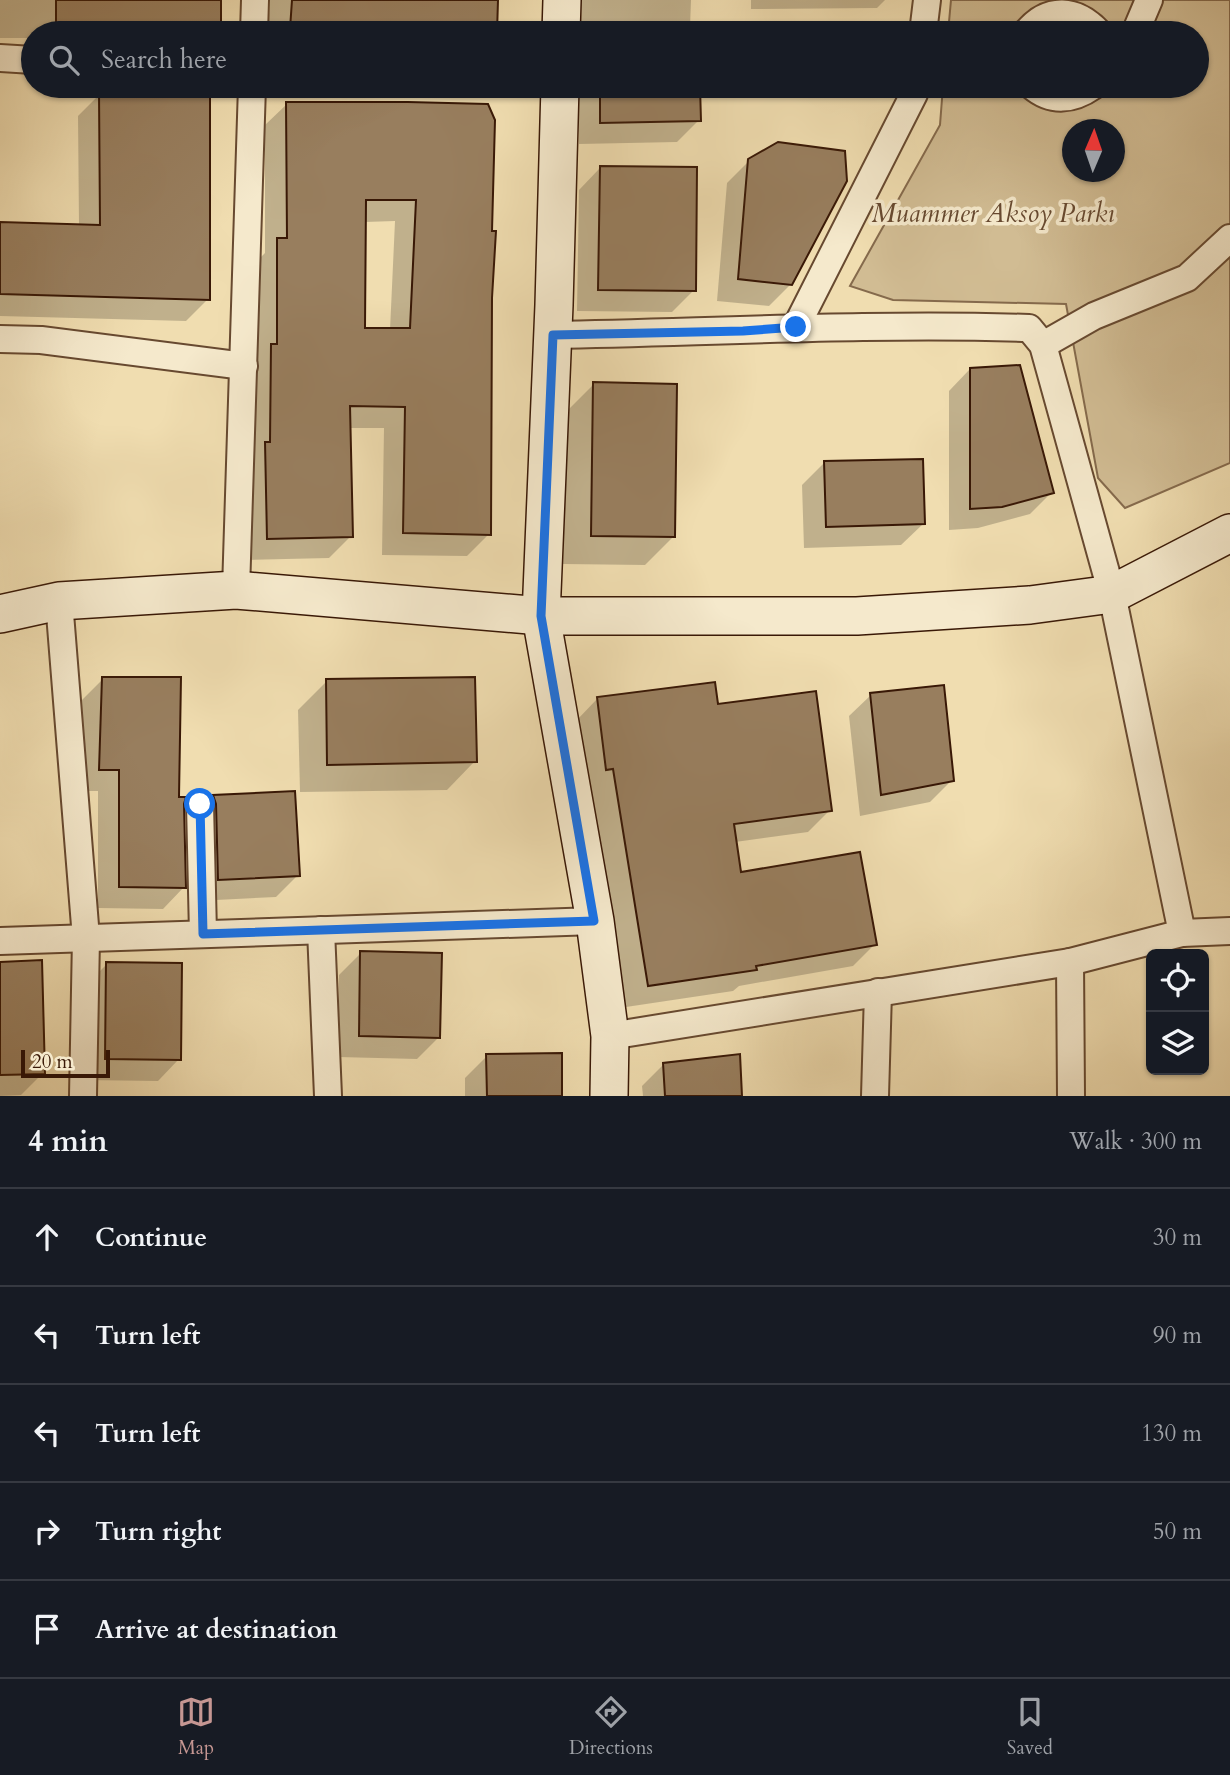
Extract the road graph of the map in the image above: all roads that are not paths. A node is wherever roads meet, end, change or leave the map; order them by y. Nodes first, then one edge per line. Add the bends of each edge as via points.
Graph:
1 (255, 0) edge
2 (562, 0) edge
3 (927, 0) edge
4 (1149, 0) edge
5 (254, 21) edge
6 (561, 21) edge
7 (924, 21) edge
8 (1039, 21) edge
9 (1086, 21) edge
10 (1140, 21) edge
11 (0, 58) edge
12 (21, 59) edge
13 (252, 98) edge
14 (560, 98) edge
15 (912, 98) edge
16 (1230, 239) edge
17 (796, 327) junction
18 (553, 335) junction
19 (0, 339) edge
20 (1043, 345) junction
21 (244, 366) junction
22 (1230, 533) edge
23 (236, 590) junction
24 (1112, 594) junction
25 (59, 601) junction
26 (0, 614) edge
27 (541, 616) junction
28 (200, 804) dead end
29 (594, 921) junction
30 (321, 930) junction
31 (1230, 931) edge
32 (1182, 933) junction
33 (203, 934) junction
34 (86, 938) junction
35 (0, 941) edge
36 (1070, 962) junction
37 (878, 992) junction
38 (610, 1036) junction
39 (83, 1096) edge
40 (328, 1096) edge
41 (609, 1096) edge
42 (875, 1096) edge
43 (1070, 1096) edge

1 - 5 street
2 - 6 street
3 - 7 street
4 - 10 street
8 - 9 street via 1063,13
11 - 12 street
13 - 21 street
14 - 18 street
15 - 17 street
16 - 20 street via 1187,278 1094,316
17 - 18 street
17 - 20 street via 1029,328
18 - 27 street
19 - 21 street via 41,340
20 - 24 street
21 - 23 street
22 - 24 street
23 - 25 street
23 - 27 street
24 - 27 street via 1030,605 857,616
24 - 32 street
25 - 26 street
25 - 34 street
27 - 29 street
28 - 33 street
29 - 30 street
29 - 38 street
30 - 33 street
30 - 40 street
31 - 32 street
32 - 36 street
33 - 34 street
34 - 35 street
34 - 39 street
36 - 37 street
36 - 43 street
37 - 38 street
37 - 42 street
38 - 41 street

